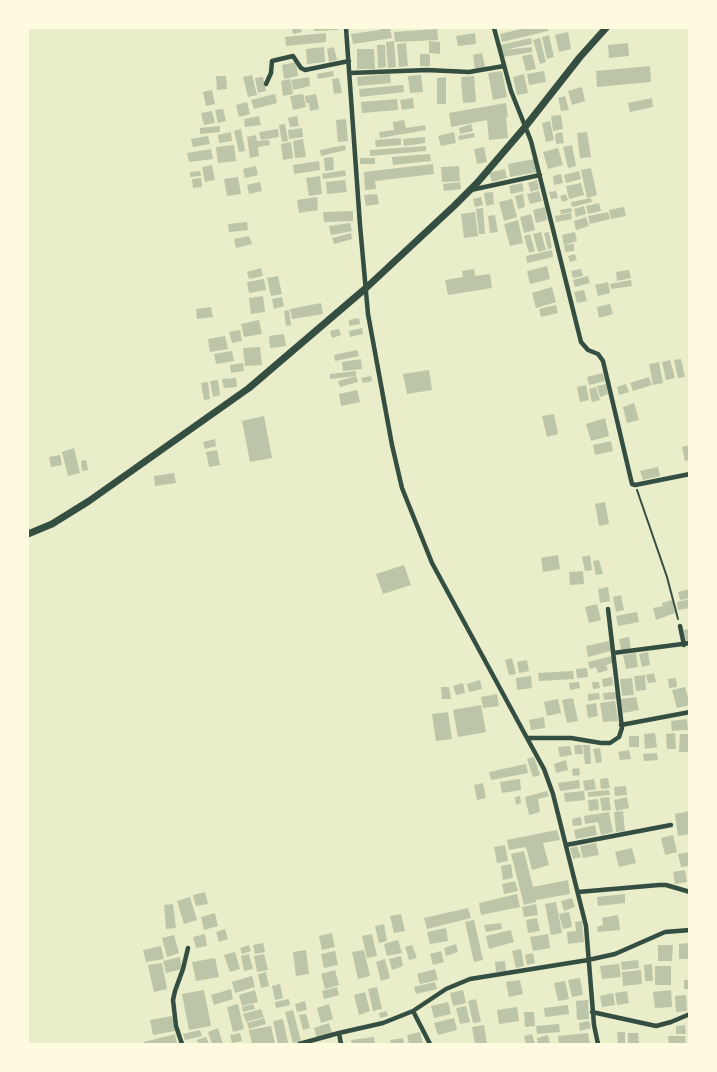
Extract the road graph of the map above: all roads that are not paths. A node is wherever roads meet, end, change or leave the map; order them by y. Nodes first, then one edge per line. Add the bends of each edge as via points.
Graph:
1 (346, 28) edge
2 (494, 28) edge
3 (606, 28) edge
4 (349, 61) junction
5 (504, 66) junction
6 (350, 73) junction
7 (266, 84) dead end
8 (525, 127) junction
9 (540, 175) junction
10 (470, 190) junction
11 (366, 288) junction
12 (690, 474) edge
13 (28, 534) edge
14 (608, 609) dead end
15 (680, 626) road end
16 (690, 643) edge
17 (684, 645) junction
18 (613, 653) junction
19 (690, 712) edge
20 (621, 725) junction
21 (528, 738) junction
22 (671, 825) dead end
23 (566, 845) junction
24 (578, 892) junction
25 (690, 892) edge
26 (690, 930) edge
27 (188, 948) dead end
28 (588, 960) junction
29 (413, 1011) junction
30 (592, 1012) junction
31 (690, 1014) edge
32 (339, 1033) junction
33 (182, 1044) edge
34 (300, 1044) edge
35 (341, 1044) edge
36 (430, 1044) edge
37 (598, 1044) edge

1 - 4 street
2 - 5 street
3 - 8 highway
4 - 6 street
4 - 7 street via 305,70 291,56 275,59
5 - 6 street via 468,72
5 - 8 street
6 - 11 street
8 - 9 street
8 - 10 highway
9 - 10 street
9 - 12 street via 581,342 603,361 632,484
10 - 11 highway
11 - 13 highway via 250,388 89,501 52,524
11 - 21 street via 392,445 402,488 417,530
14 - 18 street
15 - 17 street
16 - 17 street
17 - 18 street
18 - 20 street
19 - 20 street
20 - 21 street via 619,737 610,743 571,738
21 - 23 street via 553,794
22 - 23 street
23 - 24 street
24 - 25 street via 659,885
24 - 28 street via 586,926
26 - 28 street via 665,932 630,948
27 - 33 street via 173,1000
28 - 29 street via 470,979 446,989
28 - 30 street
29 - 32 street via 383,1023
29 - 36 street
30 - 31 street via 656,1026
30 - 37 street
32 - 34 street
32 - 35 street

